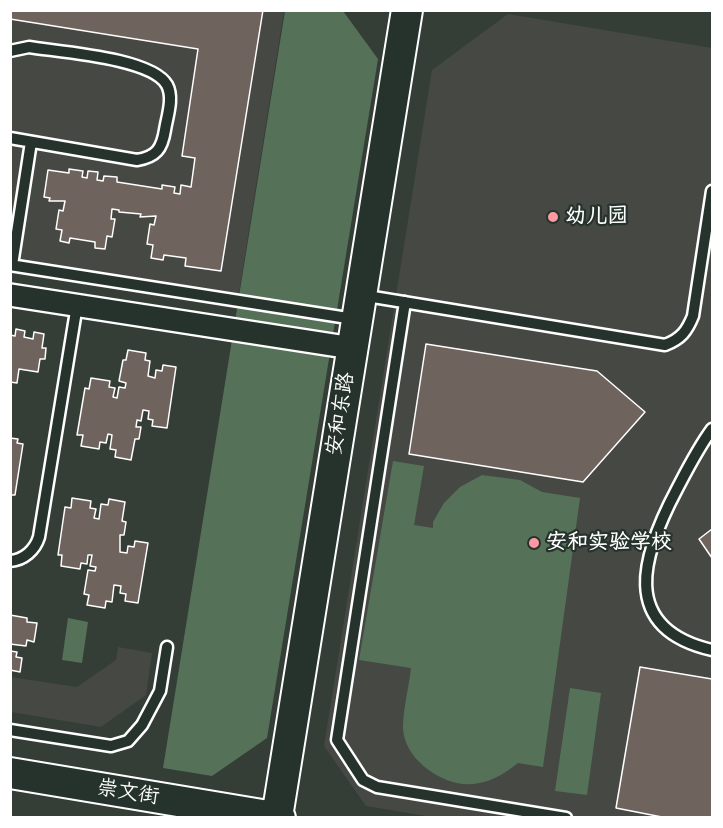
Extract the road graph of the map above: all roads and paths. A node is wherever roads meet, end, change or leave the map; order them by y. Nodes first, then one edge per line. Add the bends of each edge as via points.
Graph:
1 (407, 10) edge
2 (10, 51) edge
3 (10, 138) edge
4 (31, 142) junction
5 (712, 191) edge
6 (11, 265) edge
7 (10, 295) edge
8 (405, 302) junction
9 (77, 305) junction
10 (356, 321) junction
11 (712, 429) edge
12 (10, 561) edge
13 (167, 647) dead end
14 (712, 650) edge
15 (10, 730) edge
16 (10, 773) edge
17 (279, 817) edge
18 (566, 818) edge

1 - 10 street, 安和东路
2 - 4 lane via 28,46 139,65 161,78 170,95 164,141 149,159
3 - 4 lane
4 - 6 lane
5 - 8 lane via 693,316 688,329 677,340 654,344
6 - 10 lane
7 - 9 street
8 - 10 lane
8 - 18 lane via 337,740 363,780 377,787
9 - 10 street
9 - 12 lane via 39,537 25,557
10 - 17 street, 安和东路
11 - 14 lane via 656,527 646,564 646,596 657,621 677,637
13 - 15 lane via 160,691 142,725 128,741 111,746
16 - 17 street, 崇文街

